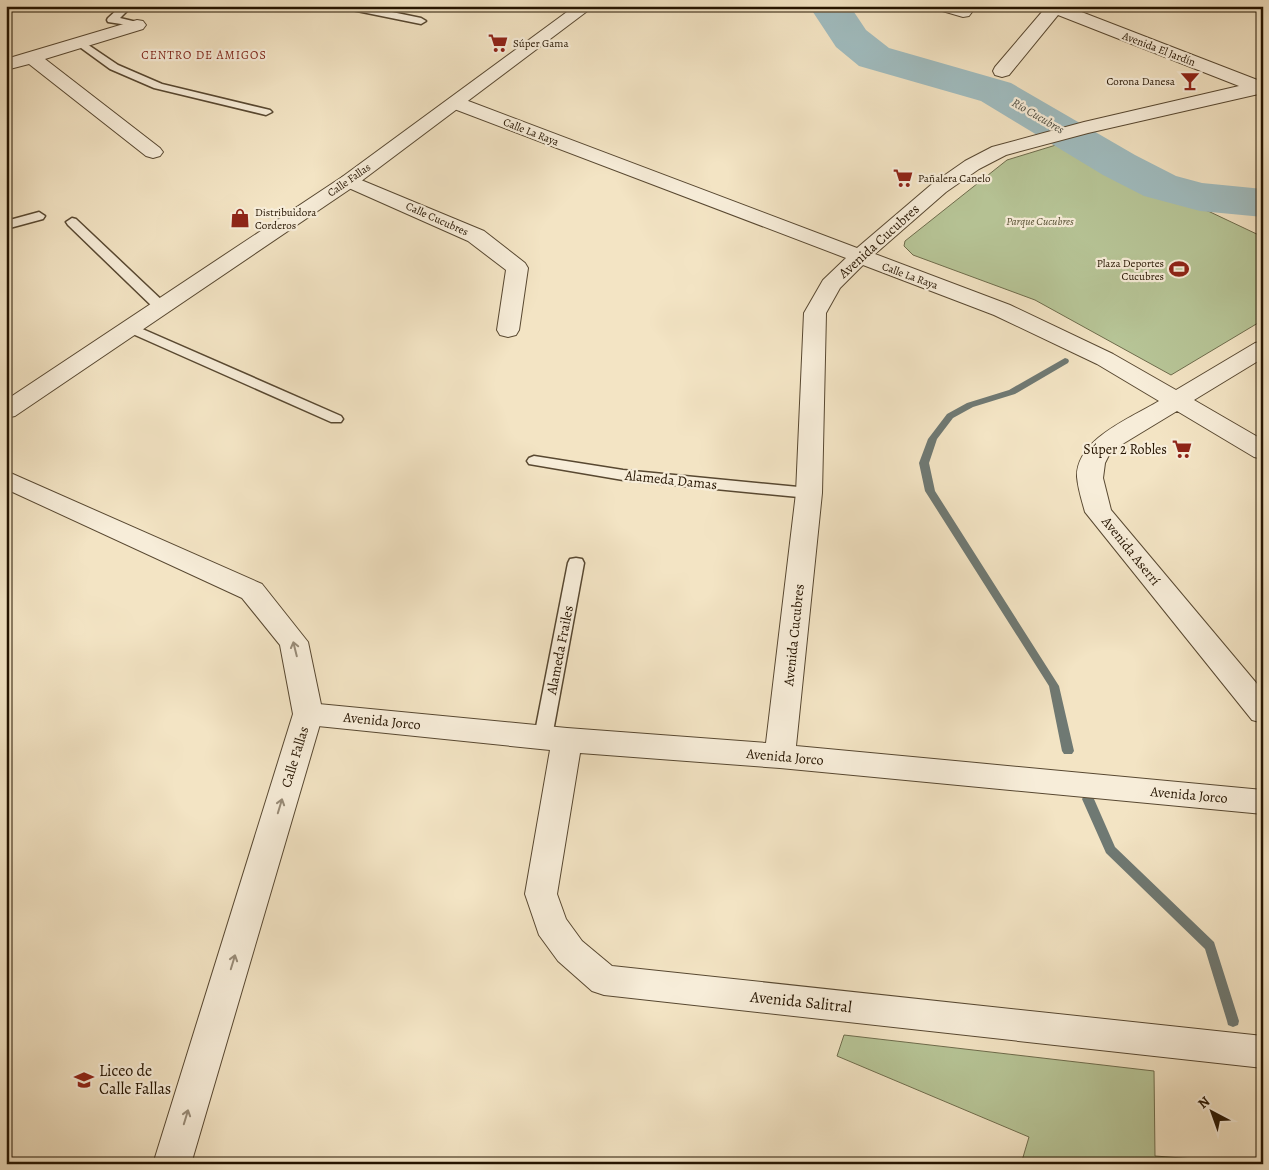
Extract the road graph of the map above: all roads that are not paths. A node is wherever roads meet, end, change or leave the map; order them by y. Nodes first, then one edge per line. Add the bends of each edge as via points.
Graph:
1 (126, 6) edge
2 (346, 6) edge
3 (586, 6) edge
4 (945, 6) edge
5 (1055, 7) edge
6 (963, 12) dead end
7 (421, 21) dead end
8 (137, 25) joint
9 (81, 42) junction
10 (31, 57) junction
11 (6, 65) edge
12 (1002, 71) dead end
13 (1261, 87) edge
14 (456, 103) junction
15 (266, 112) dead end
16 (153, 152) dead end
17 (349, 180) junction
18 (38, 216) dead end
19 (72, 222) dead end
20 (6, 225) edge
21 (859, 257) junction
22 (161, 307) junction
23 (131, 328) junction
24 (508, 330) dead end
25 (1263, 348) edge
26 (1176, 401) junction
27 (6, 411) edge
28 (336, 419) dead end
29 (1263, 451) edge
30 (534, 461) dead end
31 (6, 479) edge
32 (809, 493) junction
33 (576, 563) dead end
34 (1263, 712) edge
35 (308, 714) junction
36 (555, 738) junction
37 (780, 756) junction
38 (1263, 802) edge
39 (1263, 1052) edge
40 (172, 1164) edge

1 - 8 lane via 112,20
2 - 7 lane
3 - 14 street, Calle Fallas
4 - 6 street
5 - 12 street
5 - 13 street, Avenida El Jardín
8 - 9 street
9 - 10 street
9 - 15 lane via 114,68 158,86
10 - 11 street
10 - 16 street
13 - 21 street, Avenida Cucubres via 999,151 940,188
14 - 17 street, Calle Fallas
14 - 21 street, Calle La Raya
17 - 22 street, Calle Fallas
17 - 24 street, Calle Cucubres via 476,236 517,268
18 - 20 lane
19 - 22 lane
21 - 26 street, Calle La Raya via 1002,310 1105,359
21 - 32 street, Avenida Cucubres via 831,285 815,313
22 - 23 street, Calle Fallas
23 - 27 street, Calle Fallas
23 - 28 lane
25 - 26 street, Avenida Aserrí
26 - 29 street, Calle La Raya
26 - 34 street, Avenida Aserrí via 1102,446 1092,460 1089,474 1098,512
30 - 32 lane, Alameda Damas via 623,475
35 -> 31 street, Calle Fallas via 294,642 252,591
32 - 37 street, Avenida Cucubres
33 - 36 lane, Alameda Frailes
35 - 36 street, Avenida Jorco
40 -> 35 street, Calle Fallas
36 - 37 street, Avenida Jorco
36 - 39 street, Avenida Salitral via 540,894 551,925 570,951 604,980
37 - 38 street, Avenida Jorco

